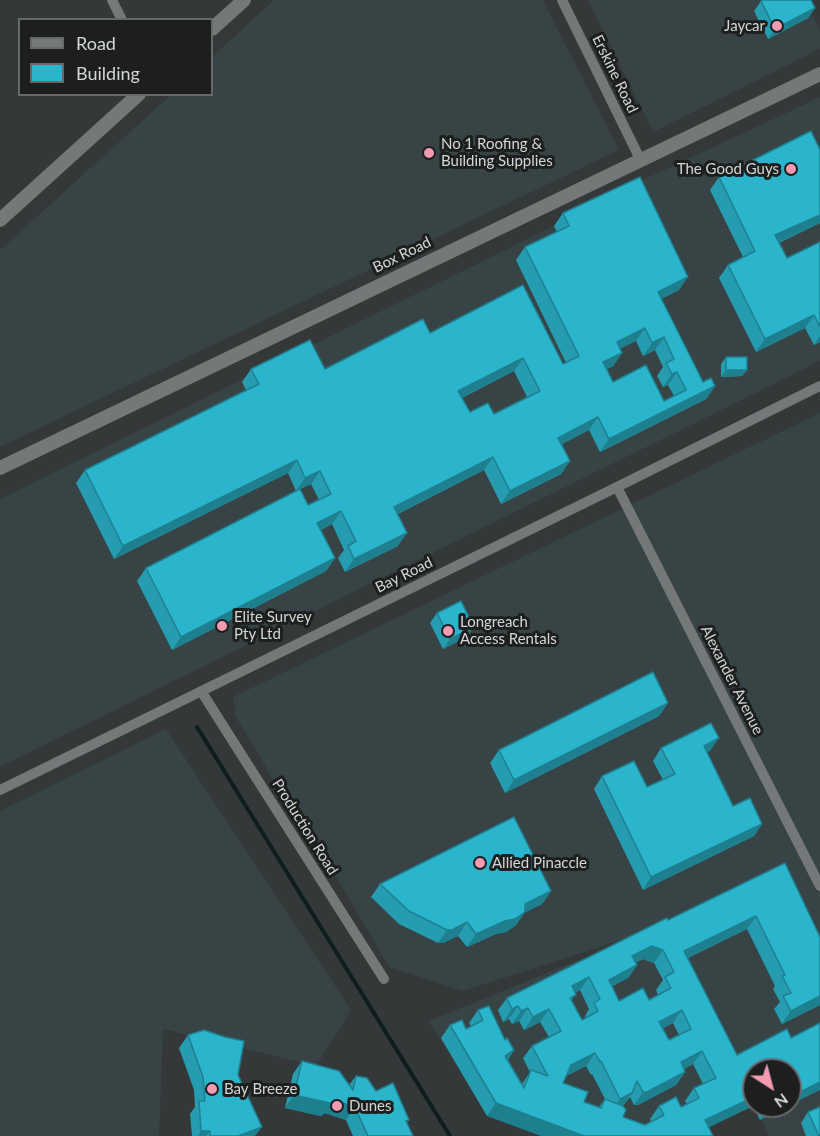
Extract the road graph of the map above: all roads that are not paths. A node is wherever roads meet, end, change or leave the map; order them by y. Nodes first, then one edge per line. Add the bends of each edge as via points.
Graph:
1 (112, 0) edge
2 (244, 0) edge
3 (562, 0) edge
4 (121, 18) edge
5 (213, 28) edge
6 (820, 74) edge
7 (137, 96) edge
8 (641, 161) junction
9 (1, 217) edge
10 (820, 386) edge
11 (0, 468) edge
12 (617, 488) junction
13 (201, 691) junction
14 (0, 790) edge
15 (820, 886) edge
16 (384, 979) dead end

1 - 4 street
2 - 5 street
3 - 8 street, Erskine Road
6 - 8 street, Box Road
7 - 9 street
8 - 11 street, Box Road
10 - 12 street, Bay Road
12 - 13 street, Bay Road
12 - 15 street, Alexander Avenue
13 - 14 street, Bay Road
13 - 16 street, Production Road

